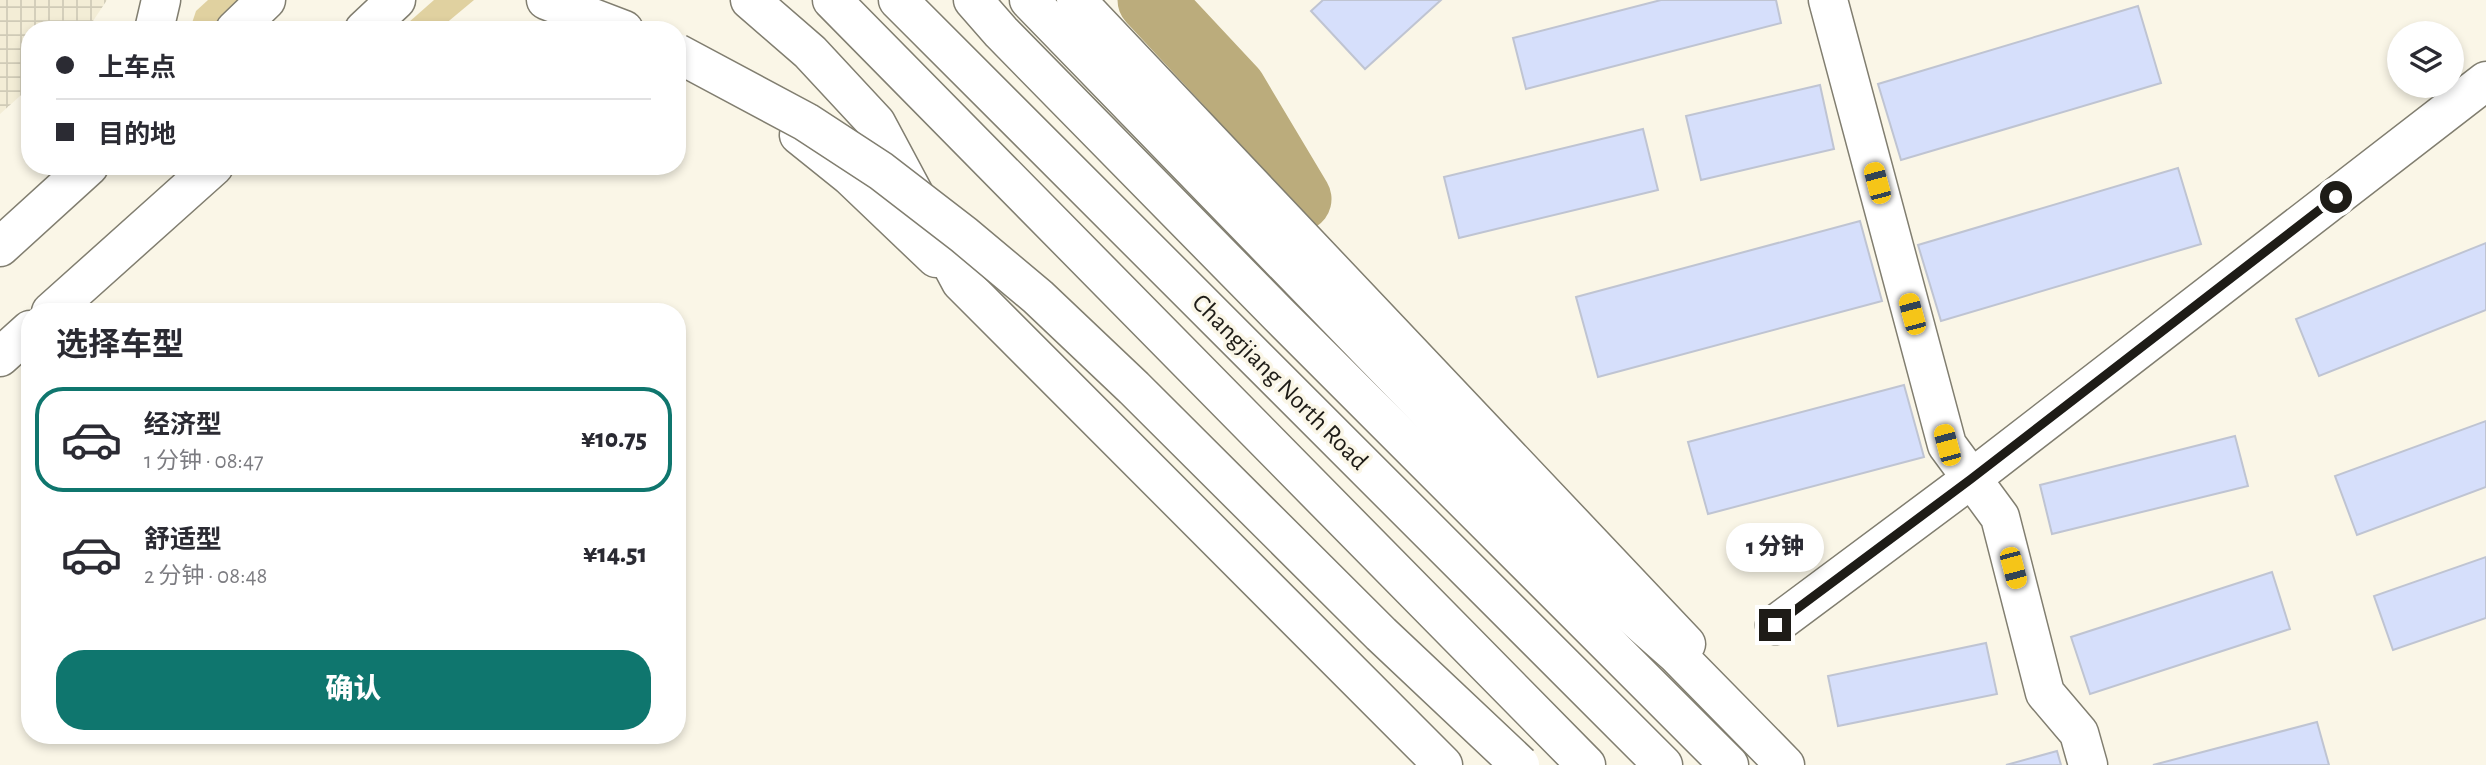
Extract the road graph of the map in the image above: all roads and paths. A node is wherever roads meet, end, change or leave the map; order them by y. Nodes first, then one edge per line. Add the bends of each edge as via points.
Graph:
1 (161, 0) edge
2 (266, 0) edge
3 (396, 0) edge
4 (547, 0) edge
5 (750, 0) edge
6 (832, 0) edge
7 (898, 0) edge
8 (973, 0) edge
9 (1029, 0) edge
10 (1076, 0) edge
11 (1828, 0) edge
12 (156, 21) edge
13 (244, 21) edge
14 (374, 21) edge
15 (601, 21) edge
16 (686, 58) edge
17 (686, 72) edge
18 (2486, 82) edge
19 (79, 175) edge
20 (204, 175) edge
21 (0, 247) edge
22 (961, 282) junction
23 (61, 303) edge
24 (21, 338) edge
25 (0, 357) edge
26 (1971, 479) junction
27 (1775, 625) dead end
28 (1443, 765) edge
29 (1520, 765) edge
30 (1586, 765) edge
31 (1662, 765) edge
32 (1729, 765) edge
33 (1785, 765) edge
34 (1801, 765) edge
35 (2088, 765) edge

1 - 12 main road
2 - 13 main road
3 - 14 main road
4 - 15 main road
5 - 22 main road via 810,52 876,123
6 - 30 main road, Changjiang North Road
7 - 31 main road, Changjiang North Road
8 - 32 main road via 1202,237
9 - 33 main road via 1590,578 1676,654
10 - 34 main road
11 - 26 main road via 1947,445
16 - 29 main road, bridge via 806,122 881,171 1038,297
17 - 22 main road via 778,118 850,176
18 - 26 main road
19 - 21 main road
20 - 23 main road
22 - 28 main road
24 - 25 main road
26 - 27 main road
26 - 35 main road via 2000,517 2045,693 2079,733

